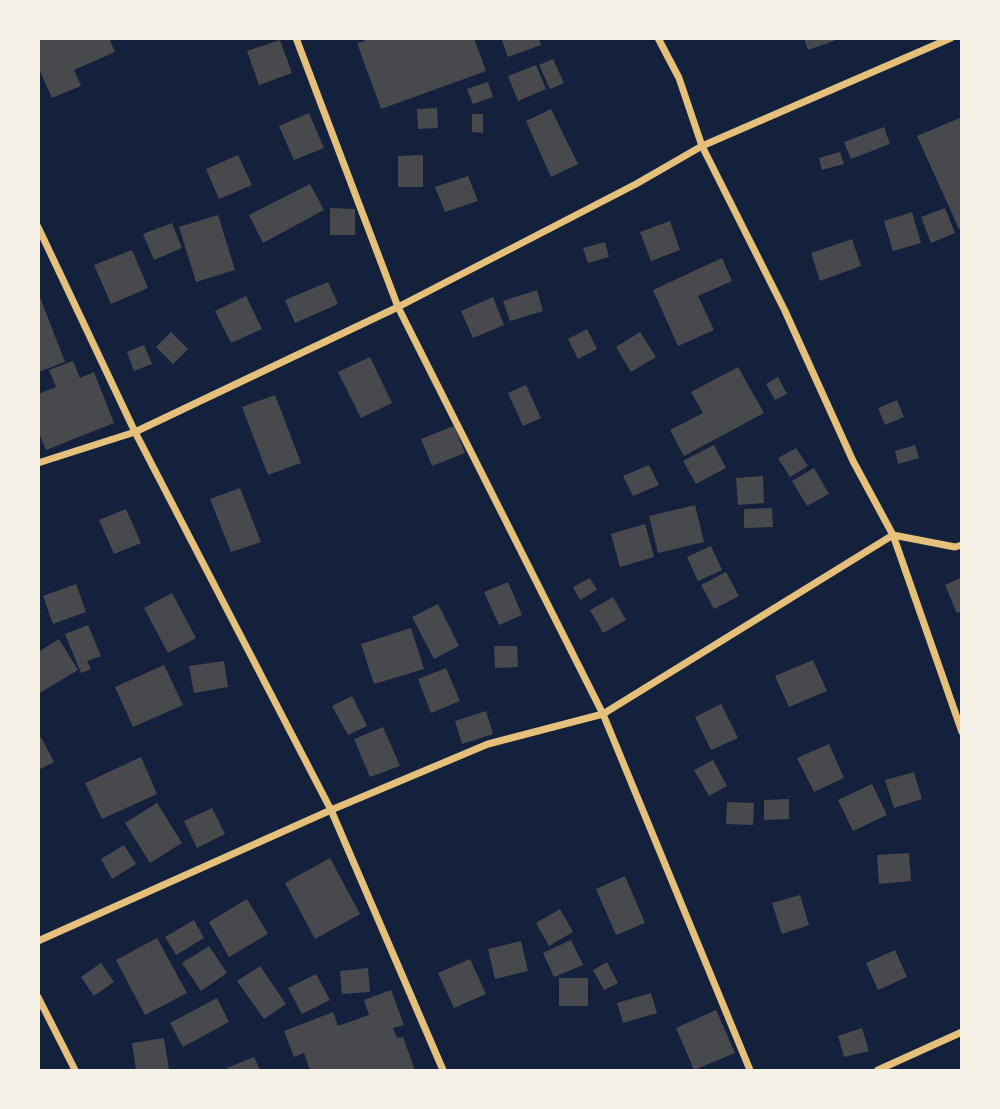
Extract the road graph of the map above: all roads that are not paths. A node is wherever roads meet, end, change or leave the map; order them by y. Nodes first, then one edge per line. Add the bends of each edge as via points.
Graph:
1 (296, 38) edge
2 (658, 38) edge
3 (951, 38) edge
4 (702, 146) junction
5 (38, 227) edge
6 (398, 307) junction
7 (135, 432) junction
8 (38, 463) edge
9 (893, 535) junction
10 (961, 545) edge
11 (603, 714) junction
12 (961, 732) edge
13 (331, 810) junction
14 (38, 941) edge
15 (38, 997) edge
16 (961, 1032) edge
17 (75, 1070) edge
18 (443, 1070) edge
19 (750, 1070) edge
20 (878, 1070) edge

1 - 6 street
2 - 4 street
3 - 4 street
4 - 6 street
4 - 9 street
5 - 7 street
6 - 7 street
6 - 11 street
7 - 8 street
7 - 13 street
9 - 10 street
9 - 11 street
9 - 12 street
11 - 13 street via 488,744
11 - 19 street
13 - 14 street
13 - 18 street
15 - 17 street
16 - 20 street

